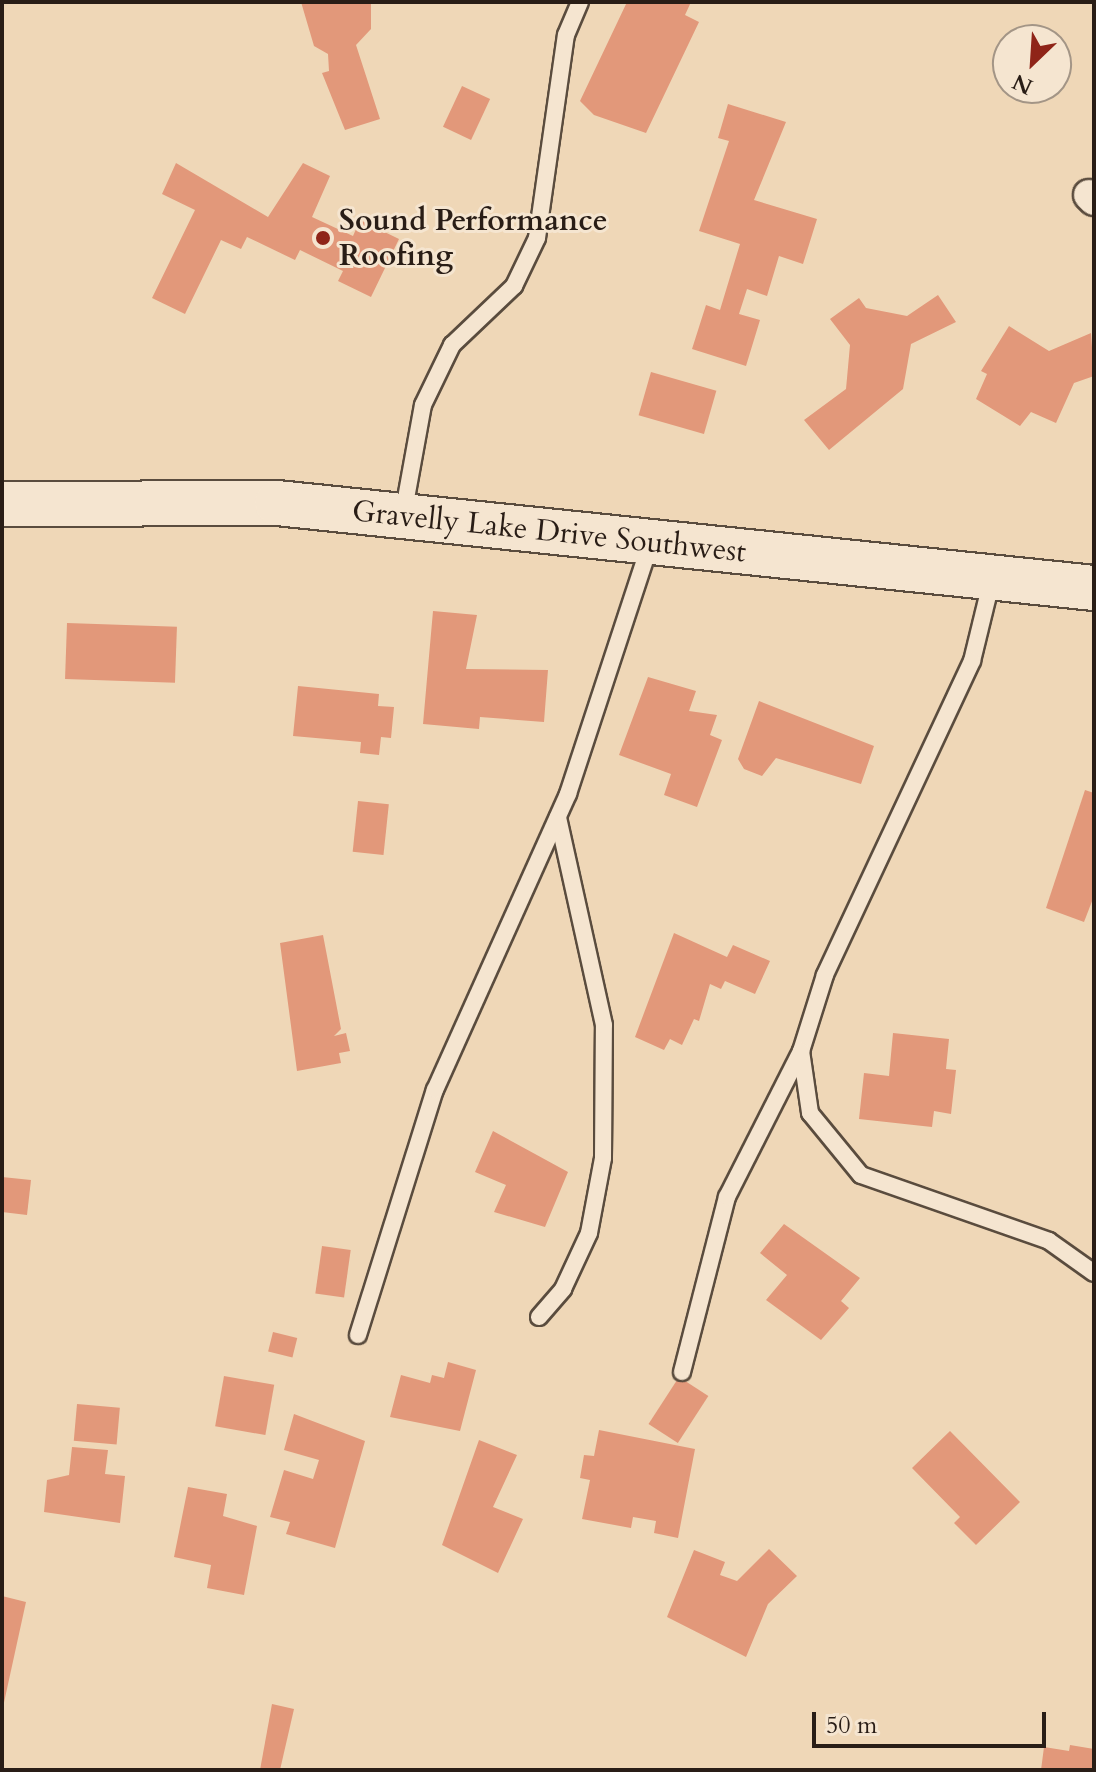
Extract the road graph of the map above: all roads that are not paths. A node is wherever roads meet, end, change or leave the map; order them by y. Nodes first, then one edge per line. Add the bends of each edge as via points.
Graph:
1 (580, 2) edge
2 (2, 504) edge
3 (403, 516) junction
4 (651, 542) junction
5 (993, 578) junction
6 (1094, 588) edge
7 (558, 817) junction
8 (801, 1051) junction
9 (1094, 1273) edge
10 (539, 1317) dead end
11 (358, 1335) dead end
12 (682, 1372) dead end

1 - 3 lane via 566,35 537,238 514,286 452,345 423,405
2 - 3 main road, Gravelly Lake Drive Southwest via 277,503
3 - 4 main road, Gravelly Lake Drive Southwest
4 - 5 main road, Gravelly Lake Drive Southwest
4 - 7 lane
5 - 6 main road, Gravelly Lake Drive Southwest
5 - 8 lane via 972,661 825,975
7 - 10 lane via 604,1025 603,1158 589,1233 563,1289
7 - 11 lane via 435,1090
8 - 9 lane via 810,1113 861,1175 1049,1241
8 - 12 lane via 727,1197

